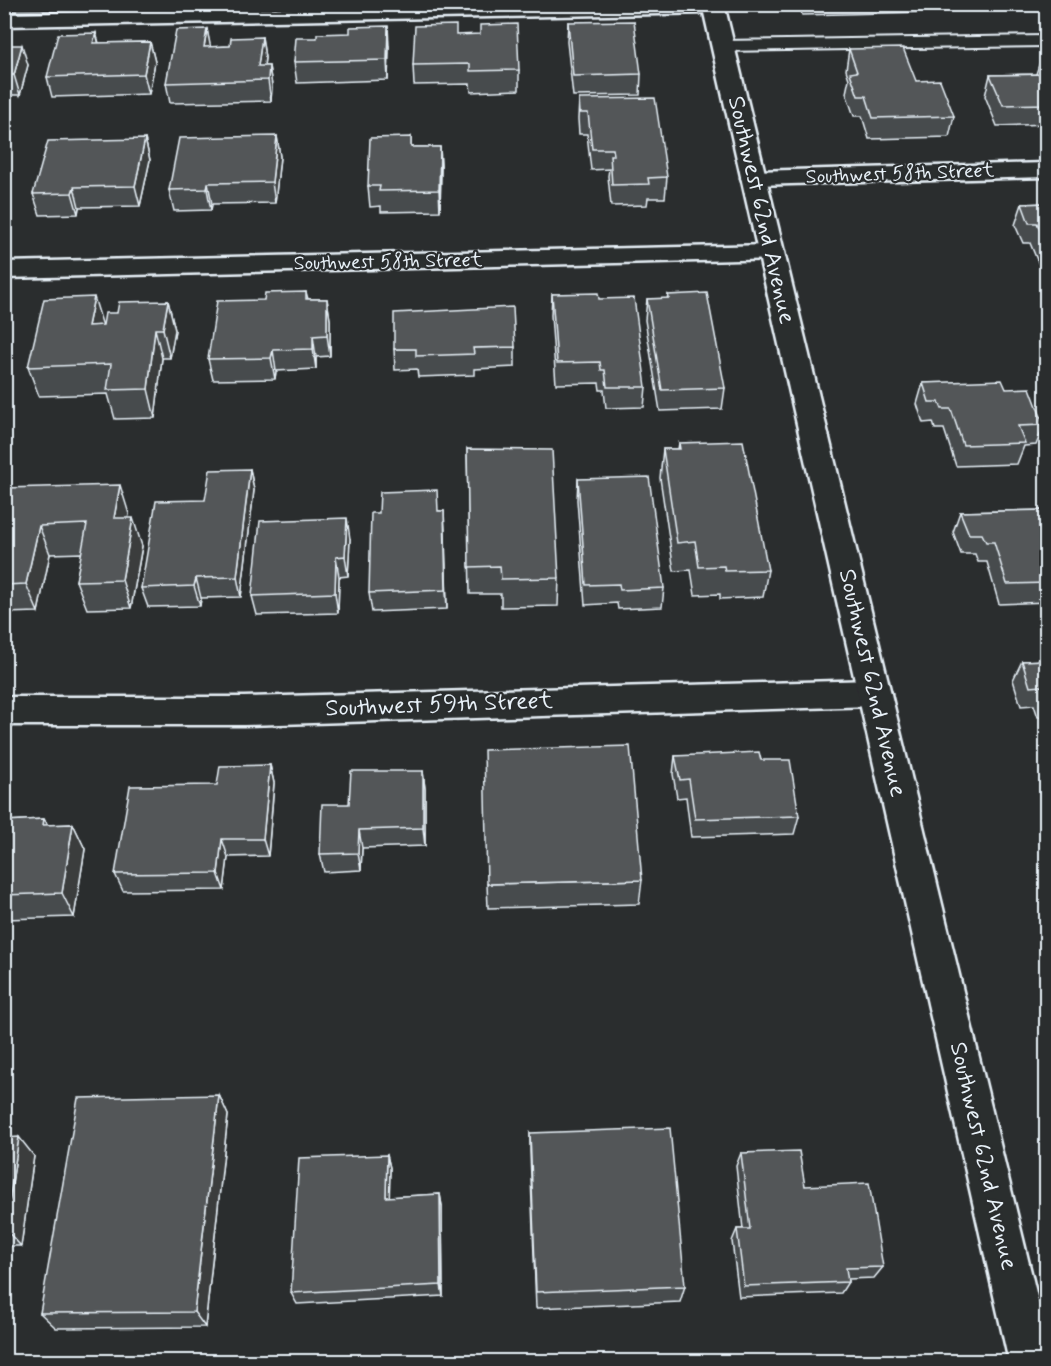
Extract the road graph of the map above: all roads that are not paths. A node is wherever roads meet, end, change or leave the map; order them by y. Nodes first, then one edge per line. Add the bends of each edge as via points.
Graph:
1 (713, 6) edge
2 (4, 20) edge
3 (1047, 41) edge
4 (722, 46) junction
5 (1047, 170) edge
6 (753, 178) junction
7 (771, 253) junction
8 (4, 270) edge
9 (874, 693) junction
10 (4, 711) edge
11 (1031, 1362) edge

1 - 2 street
1 - 4 street, Southwest 62nd Avenue
3 - 4 lane
4 - 6 street, Southwest 62nd Avenue
5 - 6 street, Southwest 58th Street
6 - 7 street, Southwest 62nd Avenue
7 - 8 street, Southwest 58th Street
7 - 9 street, Southwest 62nd Avenue
9 - 10 street, Southwest 59th Street via 244,711
9 - 11 street, Southwest 62nd Avenue

